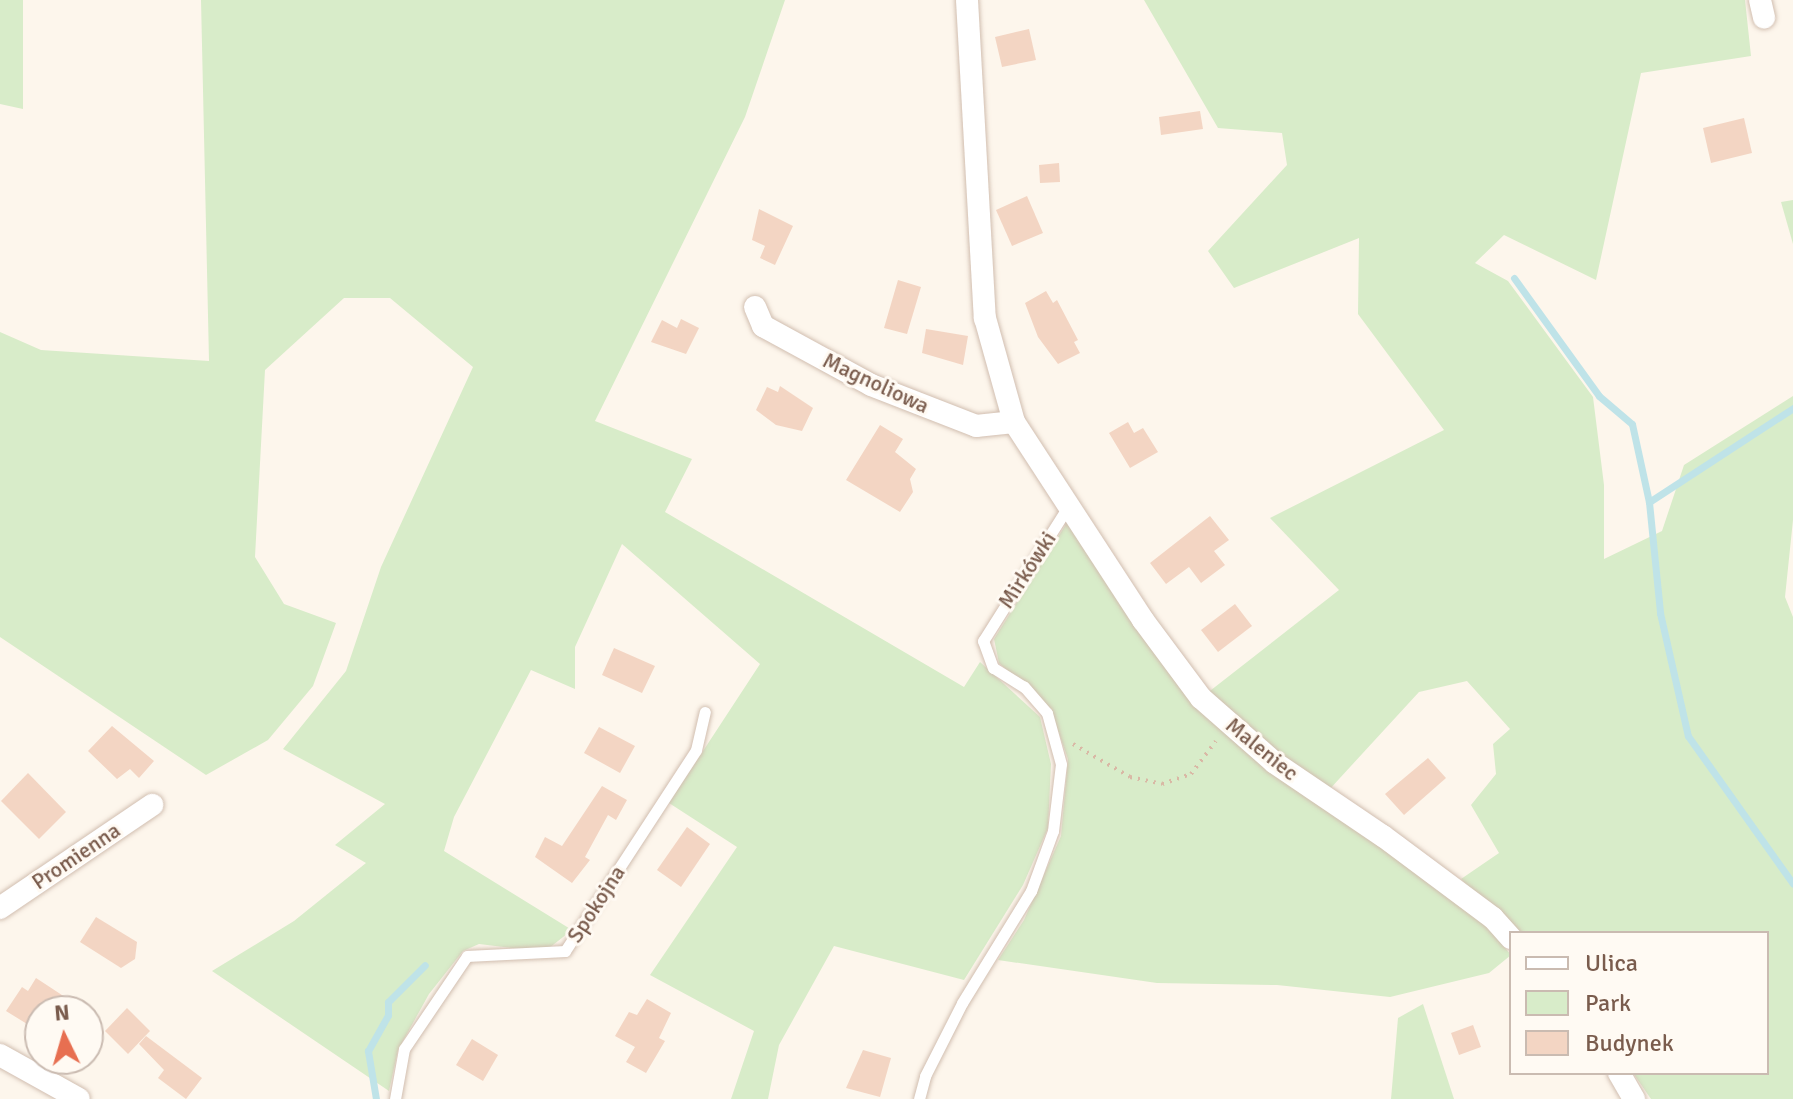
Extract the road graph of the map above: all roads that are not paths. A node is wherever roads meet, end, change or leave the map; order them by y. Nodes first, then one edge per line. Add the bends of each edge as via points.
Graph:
1 (967, 0) edge
2 (755, 307) dead end
3 (1014, 422) junction
4 (1069, 505) junction
5 (705, 712) dead end
6 (152, 805) dead end
7 (0, 908) edge
8 (1509, 936) edge
9 (0, 1055) edge
10 (1620, 1075) edge
11 (79, 1099) edge
12 (395, 1099) edge
13 (919, 1099) edge
14 (1634, 1099) edge

1 - 3 street via 985,318
2 - 3 street, Magnoliowa via 763,326 871,385 976,426
3 - 4 street
4 - 8 street, Maleniec via 1201,698 1275,763 1493,918
4 - 13 lane, Mirkówki via 983,641 993,668 1024,687 1047,713 1061,764 1053,831 1031,891 962,1003
5 - 12 lane, Spokojna via 696,750 565,951 467,956 404,1049
6 - 7 street, Promienna
9 - 11 street
10 - 14 street

